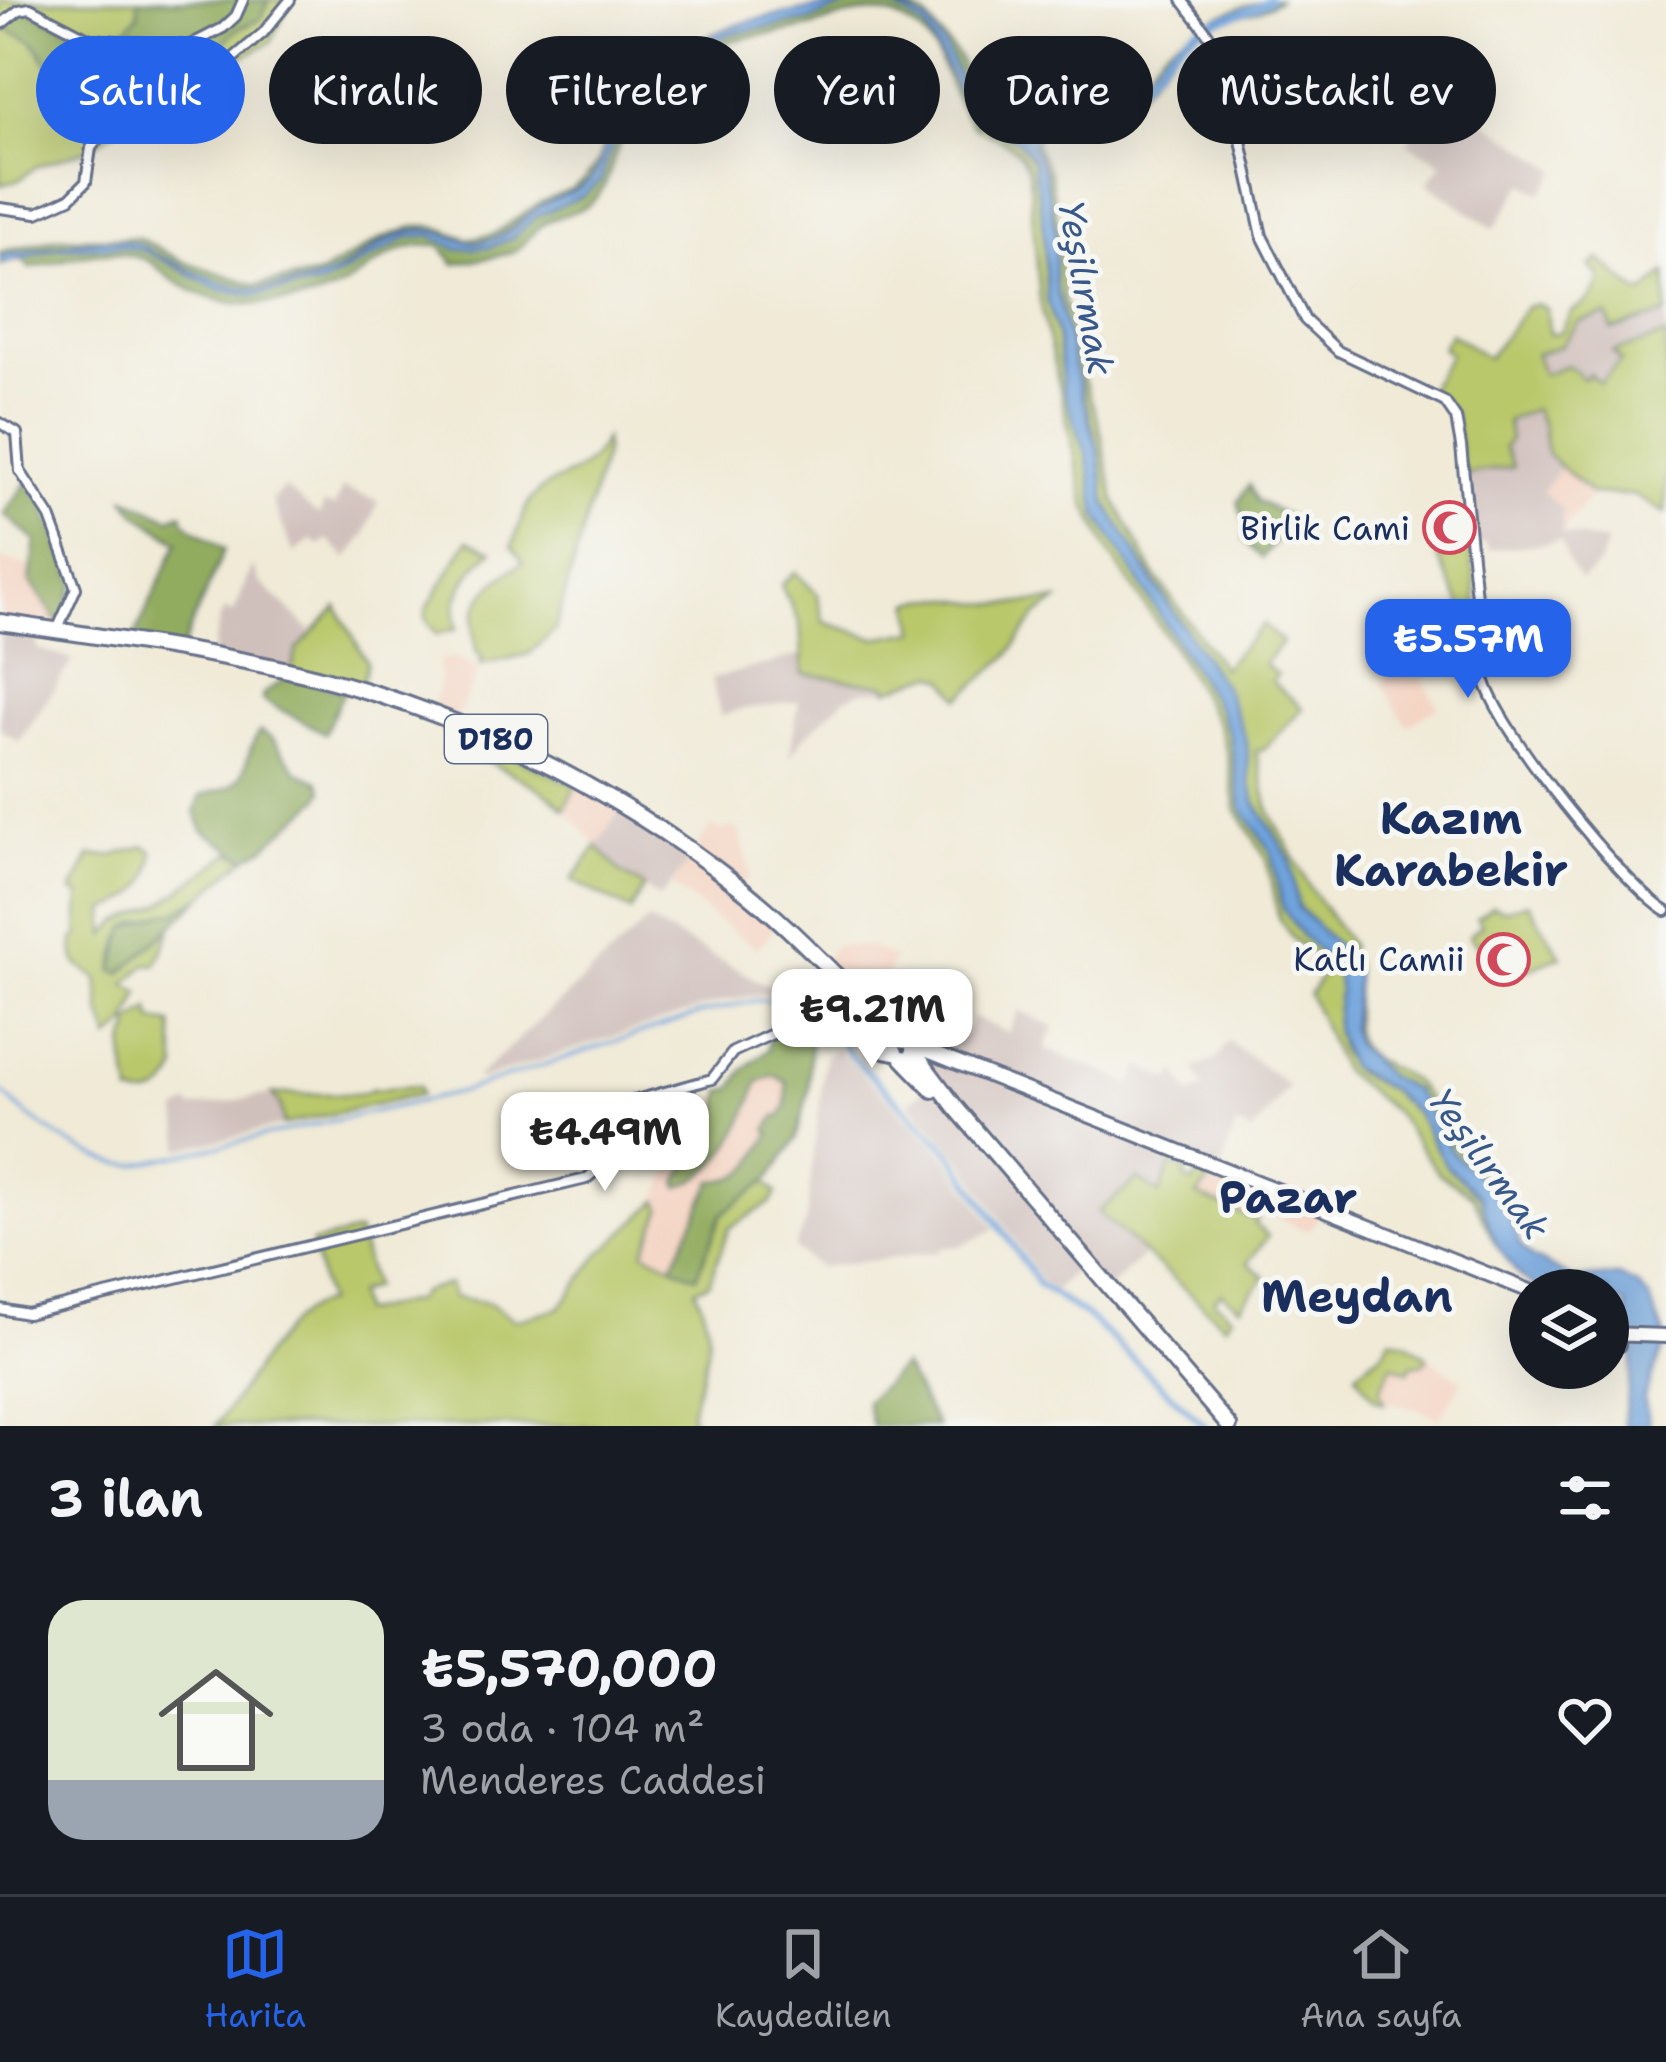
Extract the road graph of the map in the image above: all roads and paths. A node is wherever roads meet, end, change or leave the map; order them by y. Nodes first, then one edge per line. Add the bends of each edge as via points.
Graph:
1 (243, 0) edge
2 (290, 0) edge
3 (1182, 0) edge
4 (0, 25) edge
5 (0, 208) edge
6 (0, 423) edge
7 (0, 625) edge
8 (57, 631) junction
9 (1666, 911) edge
10 (903, 1050) junction
11 (1509, 1285) edge
12 (0, 1309) edge
13 (1665, 1338) edge
14 (1629, 1339) edge
15 (1225, 1426) edge

1 - 4 street via 232,21 188,46 90,39 30,8
2 - 5 street via 199,87 110,123 91,148 86,182 70,198 37,213
3 - 9 street via 1227,72 1268,253 1305,320 1338,351 1433,394 1459,427 1491,700 1623,876
6 - 8 street via 16,433 20,471 50,517 76,588
7 - 8 highway, D180
7 - 10 highway, D180 via 327,687 518,757 626,815 736,892
8 - 10 highway, D180 via 314,676 522,751 630,810 741,887 810,947
10 - 11 main road
10 - 12 street via 884,1053 855,1026 794,1028 733,1052 712,1079 636,1100 607,1126 600,1167 586,1180 27,1314
10 - 15 highway, D180
13 - 14 main road

